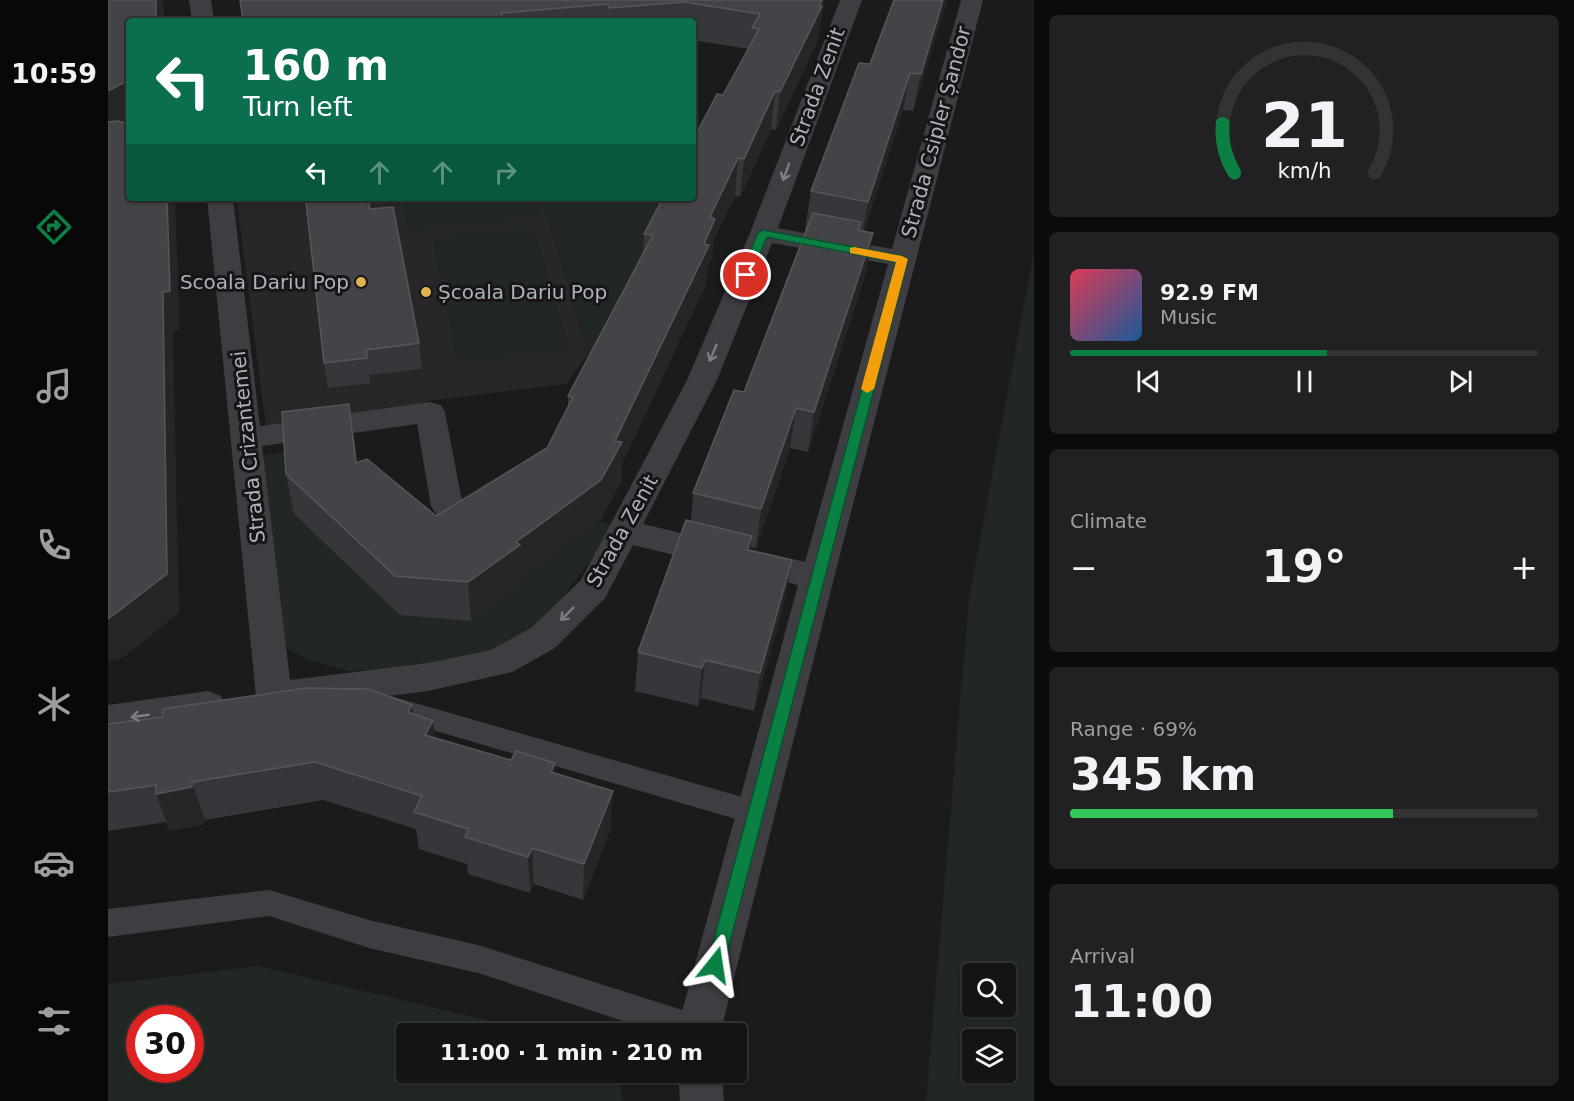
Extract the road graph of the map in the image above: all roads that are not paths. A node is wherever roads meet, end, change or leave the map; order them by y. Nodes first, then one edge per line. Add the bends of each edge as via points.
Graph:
1 (200, 0) edge
2 (972, 0) edge
3 (840, 6) edge
4 (203, 18) edge
5 (220, 201) edge
6 (763, 233) junction
7 (902, 259) junction
8 (247, 438) junction
9 (447, 506) edge
10 (625, 531) junction
11 (817, 577) junction
12 (331, 690) junction
13 (274, 696) junction
14 (108, 720) edge
15 (756, 813) junction
16 (108, 923) edge
17 (642, 1023) edge
18 (704, 1023) edge
19 (701, 1083) edge
20 (702, 1101) edge

1 - 4 street
2 - 7 street, Strada Csipler Șandor
3 -> 6 street, Strada Zenit
5 - 8 street, Strada Crizantemei
6 - 7 street
6 -> 10 street, Strada Zenit via 702,380
7 - 11 street, Strada Csipler Șandor
8 - 9 street via 430,412
8 - 13 street, Strada Crizantemei
10 - 11 street
10 -> 12 street, Strada Zenit via 593,589 543,638 499,662 428,677
11 - 15 street, Strada Csipler Șandor
12 - 13 street, Strada Zenit
12 - 15 lane
13 -> 14 street, Strada Zenit
15 - 18 street, Strada Csipler Șandor
16 - 17 lane via 269,903 369,934 478,959
19 - 20 street, Strada Csipler Șandor

